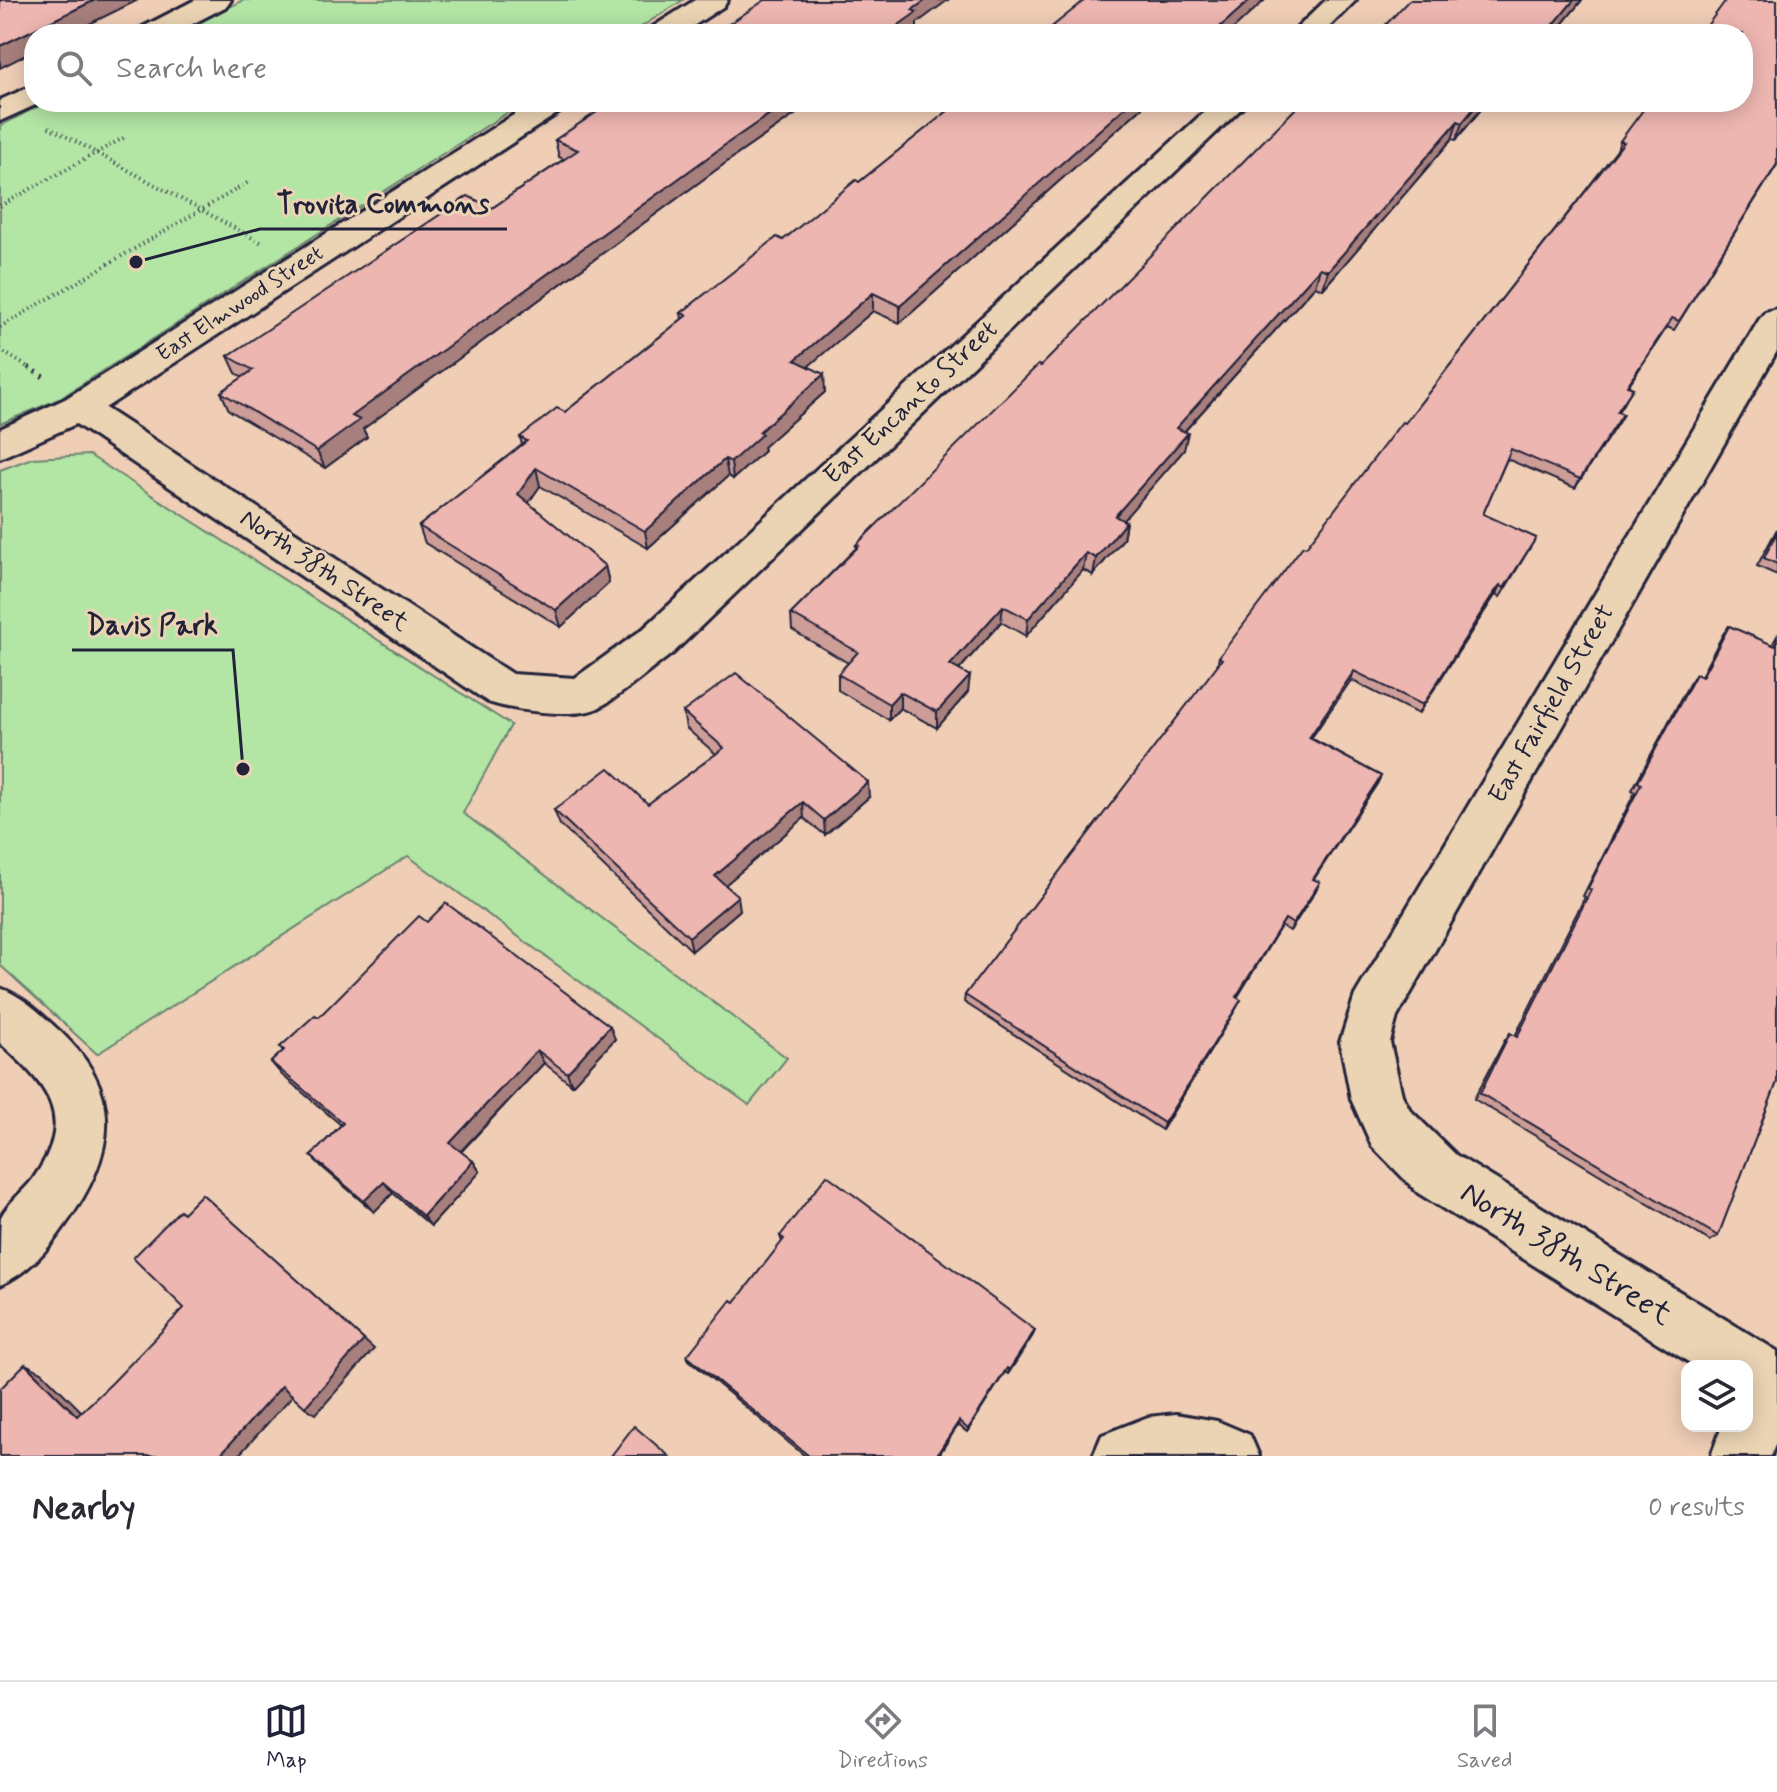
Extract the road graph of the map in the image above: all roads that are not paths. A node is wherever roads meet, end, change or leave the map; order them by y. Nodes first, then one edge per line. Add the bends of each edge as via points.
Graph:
1 (217, 0) edge
2 (714, 0) edge
3 (1342, 0) edge
4 (170, 24) edge
5 (677, 24) edge
6 (1316, 24) edge
7 (539, 112) edge
8 (1222, 112) edge
9 (1777, 320) edge
10 (78, 408) junction
11 (0, 445) edge
12 (582, 696) joint
13 (0, 1011) edge
14 (1377, 1099) joint
15 (0, 1257) edge
16 (1773, 1382) edge
17 (1147, 1450) edge
18 (1229, 1456) edge
19 (1741, 1456) edge

1 - 4 street
2 - 5 street
3 - 6 street
7 - 10 street, East Elmwood Street
8 - 12 street, East Encanto Street via 658,641
9 - 14 street, East Fairfield Street via 1373,1011 1365,1042
10 - 11 street, East Elmwood Street
10 - 12 street, North 38th Street via 503,690
13 - 15 street via 64,1071 75,1089 81,1128 65,1180 44,1212
14 - 16 street, North 38th Street via 1391,1128 1437,1174
16 - 19 street
17 - 18 street via 1218,1451

